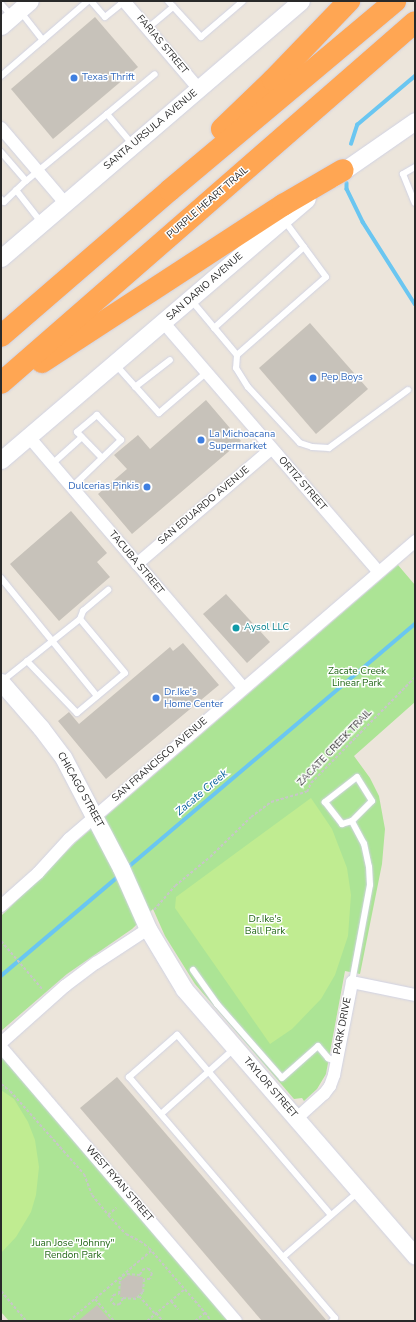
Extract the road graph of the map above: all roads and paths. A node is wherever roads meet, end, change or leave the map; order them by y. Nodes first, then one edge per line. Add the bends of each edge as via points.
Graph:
1 (88, 1) edge
2 (91, 1) edge
3 (125, 1) edge
4 (168, 1) edge
5 (243, 1) edge
6 (301, 1) edge
7 (349, 1) edge
8 (395, 1) edge
9 (173, 7) junction
10 (13, 11) edge
11 (415, 22) edge
12 (148, 28) junction
13 (43, 40) junction
14 (155, 74) dead end
15 (1, 76) edge
16 (200, 89) junction
17 (107, 114) junction
18 (415, 122) edge
19 (1, 128) edge
20 (133, 146) junction
21 (1, 152) edge
22 (415, 167) edge
23 (343, 170) junction
24 (38, 171) junction
25 (26, 181) junction
26 (16, 190) junction
27 (170, 190) junction
28 (1, 200) edge
29 (65, 203) junction
30 (415, 203) edge
31 (283, 219) junction
32 (42, 223) junction
33 (304, 247) junction
34 (1, 258) edge
35 (190, 299) junction
36 (163, 322) junction
37 (214, 328) junction
38 (1, 336) edge
39 (237, 355) junction
40 (170, 360) dead end
41 (115, 364) junction
42 (206, 373) junction
43 (1, 383) edge
44 (135, 387) junction
45 (1, 390) edge
46 (408, 390) dead end
47 (29, 437) junction
48 (82, 437) junction
49 (271, 449) junction
50 (102, 458) junction
51 (1, 460) edge
52 (52, 464) junction
53 (72, 487) junction
54 (415, 542) edge
55 (137, 564) junction
56 (379, 572) junction
57 (1, 578) edge
58 (108, 590) dead end
59 (80, 620) junction
60 (52, 642) junction
61 (27, 661) junction
62 (415, 676) edge
63 (1, 682) edge
64 (243, 688) junction
65 (97, 696) junction
66 (95, 816) junction
67 (352, 821) junction
68 (1, 906) edge
69 (147, 917) junction
70 (1, 941) edge
71 (193, 970) dead end
72 (352, 982) junction
73 (44, 991) dead end
74 (415, 995) edge
75 (1, 1043) edge
76 (1, 1047) edge
77 (235, 1048) junction
78 (336, 1062) junction
79 (208, 1072) junction
80 (1, 1084) edge
81 (161, 1114) junction
82 (297, 1118) junction
83 (360, 1191) junction
84 (116, 1208) dead end
85 (108, 1215) junction
86 (331, 1215) junction
87 (151, 1251) junction
88 (415, 1256) edge
89 (283, 1257) junction
90 (140, 1275) junction
91 (122, 1276) junction
92 (144, 1279) junction
93 (184, 1289) junction
94 (1, 1291) edge
95 (119, 1294) junction
96 (139, 1296) junction
97 (123, 1298) junction
98 (95, 1299) junction
99 (171, 1301) junction
100 (178, 1309) dead end
101 (205, 1312) junction
102 (156, 1314) junction
103 (26, 1321) edge
104 (69, 1321) edge
105 (114, 1321) edge
106 (147, 1321) edge
107 (163, 1321) edge
108 (195, 1321) edge
109 (210, 1321) edge
110 (236, 1321) edge
111 (332, 1321) edge

1 - 13 lane
2 - 3 lane via 105,17
3 - 12 street, FARIAS STREET
4 - 9 lane
5 - 9 lane via 201,37
6 - 16 main road, SANTA URSULA AVENUE
7 - 27 highway via 273,80 200,150
8 - 27 highway
9 - 12 lane
10 - 13 lane
11 - 43 highway, PURPLE HEART TRAIL
12 - 16 street, FARIAS STREET
13 - 15 lane
14 - 17 lane
16 - 20 main road, SANTA URSULA AVENUE
17 - 20 lane
17 - 24 lane
18 - 23 main road, SAN DARIO AVENUE
19 - 24 street
20 - 29 main road, SANTA URSULA AVENUE
21 - 25 lane
22 - 30 lane via 403,174
23 - 31 main road, SAN DARIO AVENUE
23 - 45 highway via 283,204
24 - 25 lane
24 - 29 street
25 - 26 lane
26 - 28 lane via 4,202
26 - 32 lane
27 - 38 highway
29 - 32 main road, SANTA URSULA AVENUE
31 - 33 lane
31 - 35 main road, SAN DARIO AVENUE
32 - 34 main road, SANTA URSULA AVENUE
33 - 37 lane
33 - 39 lane via 326,277
35 - 36 main road, SAN DARIO AVENUE
35 - 37 lane
36 - 41 main road, SAN DARIO AVENUE
36 - 42 street, ORTIZ STREET
37 - 39 lane
39 - 46 lane via 236,368 248,387 300,443 312,447 329,448
40 - 44 lane
41 - 44 lane
41 - 47 main road, SAN DARIO AVENUE
42 - 44 lane via 159,413
42 - 49 street, ORTIZ STREET
47 - 51 main road, SAN DARIO AVENUE
47 - 52 street, TACUBA STREET
48 - 50 lane
48 - 50 lane via 77,432 97,415 121,440
48 - 52 lane
49 - 55 street, SAN EDUARDO AVENUE
49 - 56 street, ORTIZ STREET
50 - 53 lane
52 - 53 street, TACUBA STREET
53 - 55 street, TACUBA STREET
54 - 56 street, SAN FRANCISCO AVENUE
55 - 64 street, TACUBA STREET
56 - 64 street, SAN FRANCISCO AVENUE
57 - 60 lane
58 - 59 lane via 83,611
59 - 60 lane
59 - 65 lane via 125,672
60 - 61 lane
60 - 65 lane
61 - 63 lane
61 - 65 lane via 77,713
62 - 69 path, ZACATE CREEK TRAIL via 311,783 307,792 271,802 251,817 175,886
63 - 66 main road, CHICAGO STREET via 63,757
64 - 66 street, SAN FRANCISCO AVENUE
66 - 68 street, SAN FRANCISCO AVENUE
66 - 69 main road, CHICAGO STREET
67 - 67 lane via 372,801 357,777 325,802 342,824
67 - 72 lane via 364,844 370,885
69 - 75 street
69 - 77 main road, TAYLOR STREET via 184,989
70 - 73 path
71 - 78 lane via 217,1004 282,1078 318,1046 328,1058
72 - 74 street
72 - 78 street, PARK DRIVE
76 - 110 street, WEST RYAN STREET
77 - 79 lane
77 - 82 main road, TAYLOR STREET
78 - 82 street, PARK DRIVE via 330,1086
79 - 81 lane
79 - 81 lane via 177,1035 129,1077
79 - 86 lane
80 - 85 path via 84,1174 92,1195
81 - 89 lane
82 - 83 main road, TAYLOR STREET
83 - 86 lane
83 - 88 main road, TAYLOR STREET
84 - 85 path
85 - 87 path via 126,1234 140,1241
86 - 89 lane
87 - 91 path
87 - 93 path
89 - 111 lane via 335,1318
90 - 91 path
90 - 92 path
90 - 92 path via 142,1270 148,1268 152,1273 150,1279
91 - 95 path
91 - 98 path
92 - 96 path via 143,1292
93 - 99 path
93 - 101 path
94 - 103 path
95 - 97 path
95 - 97 path via 113,1295 111,1301 115,1305 120,1304
96 - 97 path via 136,1299
96 - 102 path
98 - 104 path
98 - 105 path
99 - 100 path
99 - 102 path
101 - 108 path
101 - 109 path
102 - 106 path
102 - 107 path

